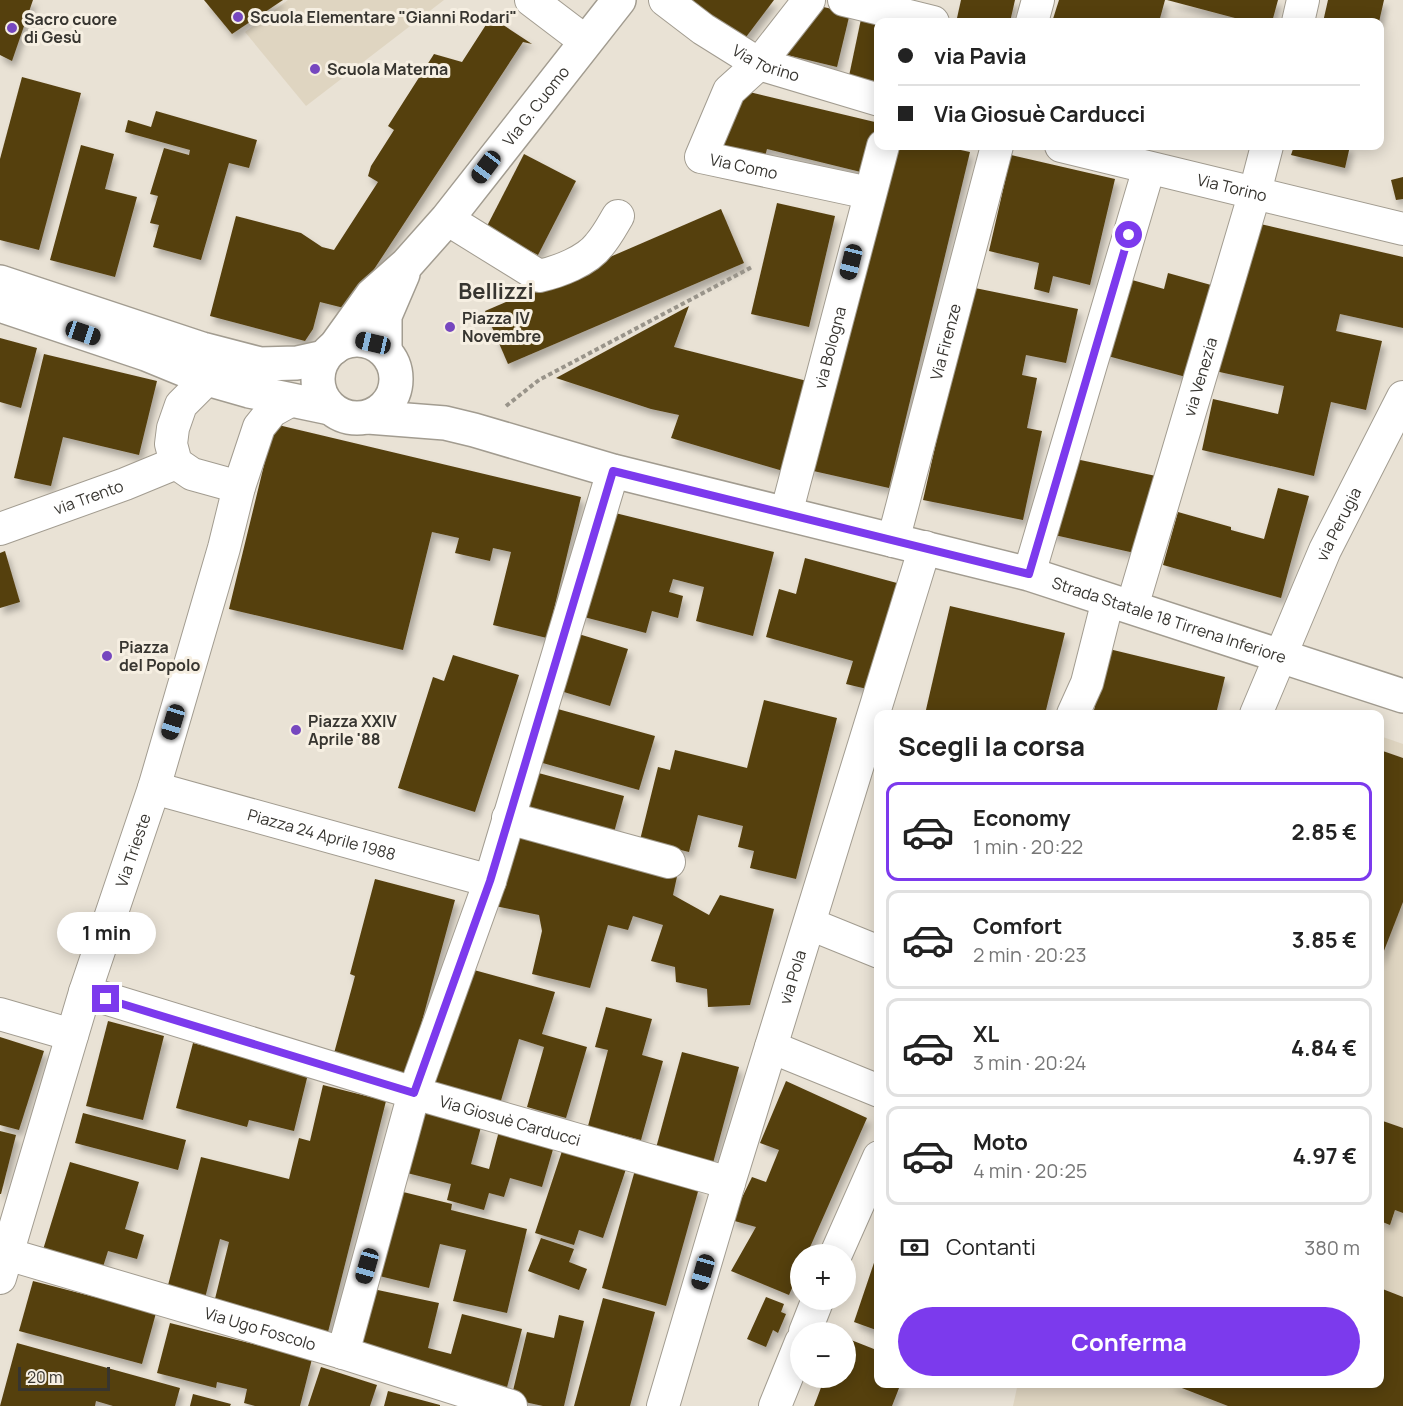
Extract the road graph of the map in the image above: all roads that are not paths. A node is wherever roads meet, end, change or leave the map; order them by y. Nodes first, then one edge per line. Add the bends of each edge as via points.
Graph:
1 (531, 0) edge
2 (619, 0) edge
3 (665, 0) edge
4 (809, 0) edge
5 (844, 0) edge
6 (1038, 0) edge
7 (1303, 0) edge
8 (917, 18) edge
9 (1033, 18) edge
10 (1299, 18) edge
11 (585, 40) junction
12 (759, 64) junction
13 (874, 98) edge
14 (882, 150) edge
15 (996, 150) edge
16 (1077, 150) edge
17 (1266, 150) edge
18 (1149, 168) junction
19 (1255, 192) junction
20 (869, 193) junction
21 (618, 216) dead end
22 (447, 219) junction
23 (1403, 229) edge
24 (407, 264) junction
25 (0, 282) edge
26 (0, 305) edge
27 (329, 352) junction
28 (391, 363) junction
29 (260, 364) junction
30 (207, 379) junction
31 (1403, 397) edge
32 (290, 401) junction
33 (330, 408) junction
34 (368, 417) junction
35 (460, 426) junction
36 (176, 463) junction
37 (613, 471) junction
38 (239, 487) junction
39 (786, 514) junction
40 (0, 529) edge
41 (893, 541) junction
42 (925, 547) junction
43 (1029, 574) junction
44 (1120, 603) junction
45 (1281, 655) junction
46 (1403, 696) edge
47 (882, 710) edge
48 (1075, 710) edge
49 (1258, 710) edge
50 (872, 746) edge
51 (154, 788) junction
52 (508, 818) junction
53 (669, 862) dead end
54 (490, 881) junction
55 (810, 924) junction
56 (874, 950) edge
57 (85, 992) junction
58 (0, 1014) edge
59 (72, 1035) junction
60 (771, 1047) junction
61 (874, 1089) edge
62 (414, 1093) junction
63 (874, 1168) edge
64 (729, 1183) junction
65 (840, 1244) edge
66 (5, 1248) edge
67 (343, 1353) junction
68 (790, 1369) edge
69 (511, 1406) edge
70 (663, 1406) edge
71 (775, 1406) edge

1 - 11 street
2 - 11 main road, Via G. Cuomo
3 - 12 street, Via Torino via 703,30
4 - 12 street, Via Como
5 - 8 street
6 - 9 street
7 - 10 street
11 - 22 main road, Via G. Cuomo
12 - 13 street, Via Torino
12 - 20 street, Via Como via 729,91 701,156
14 - 20 street, via Bologna
15 - 41 street, Via Firenze
16 - 18 street, Via Torino
17 - 19 street, via Venezia
18 - 19 street, Via Torino
18 - 43 street
19 - 23 street, Via Torino
19 - 44 street, via Venezia
20 - 39 street, via Bologna
21 - 22 street via 598,247 556,273 539,276
22 - 24 main road, Via G. Cuomo
24 - 27 main road, Via G. Cuomo via 372,295
24 - 28 main road, Via G. Cuomo via 385,316
25 - 29 main road via 202,349
26 - 30 main road via 146,354
27 - 28 main road via 346,342 360,340 373,343
27 - 29 main road via 297,363
27 - 33 main road via 319,370 318,383
28 - 34 main road via 396,389 381,411
28 - 35 main road, Strada Statale 18 Tirrena Inferiore
29 - 30 street
30 - 32 main road
30 - 36 street via 181,405 171,444
31 - 45 street, via Perugia via 1325,550
32 - 33 main road
32 - 38 street, Via Trieste via 272,411 259,427
33 - 34 main road via 342,416
34 - 35 main road, Strada Statale 18 Tirrena Inferiore
35 - 37 main road, Strada Statale 18 Tirrena Inferiore
36 - 38 street via 192,474
36 - 40 street, via Trento
37 - 39 main road, Strada Statale 18 Tirrena Inferiore
37 - 52 street
38 - 51 street, Via Trieste
39 - 41 main road, Strada Statale 18 Tirrena Inferiore
41 - 42 main road, Strada Statale 18 Tirrena Inferiore
42 - 43 main road, Strada Statale 18 Tirrena Inferiore
42 - 47 street, via Pola
43 - 44 main road, Strada Statale 18 Tirrena Inferiore
44 - 45 main road, Strada Statale 18 Tirrena Inferiore
44 - 48 street, via Venezia
45 - 46 main road, Strada Statale 18 Tirrena Inferiore
45 - 49 street, via Perugia
50 - 55 street, via Pola
51 - 54 street, Piazza 24 Aprile 1988
51 - 57 street, Via Trieste
52 - 53 street
52 - 54 street
54 - 62 street
55 - 56 street
55 - 60 street, via Pola
57 - 59 street, Via Trieste
57 - 62 street, Via Giosuè Carducci
58 - 59 street
59 - 66 street, Via Trieste
60 - 61 street
60 - 64 street, via Pola
62 - 64 street, Via Giosuè Carducci
62 - 67 street
63 - 65 street
64 - 70 street, via Pola
66 - 67 street, Via Ugo Foscolo
67 - 69 street, Via Ugo Foscolo
68 - 71 street

